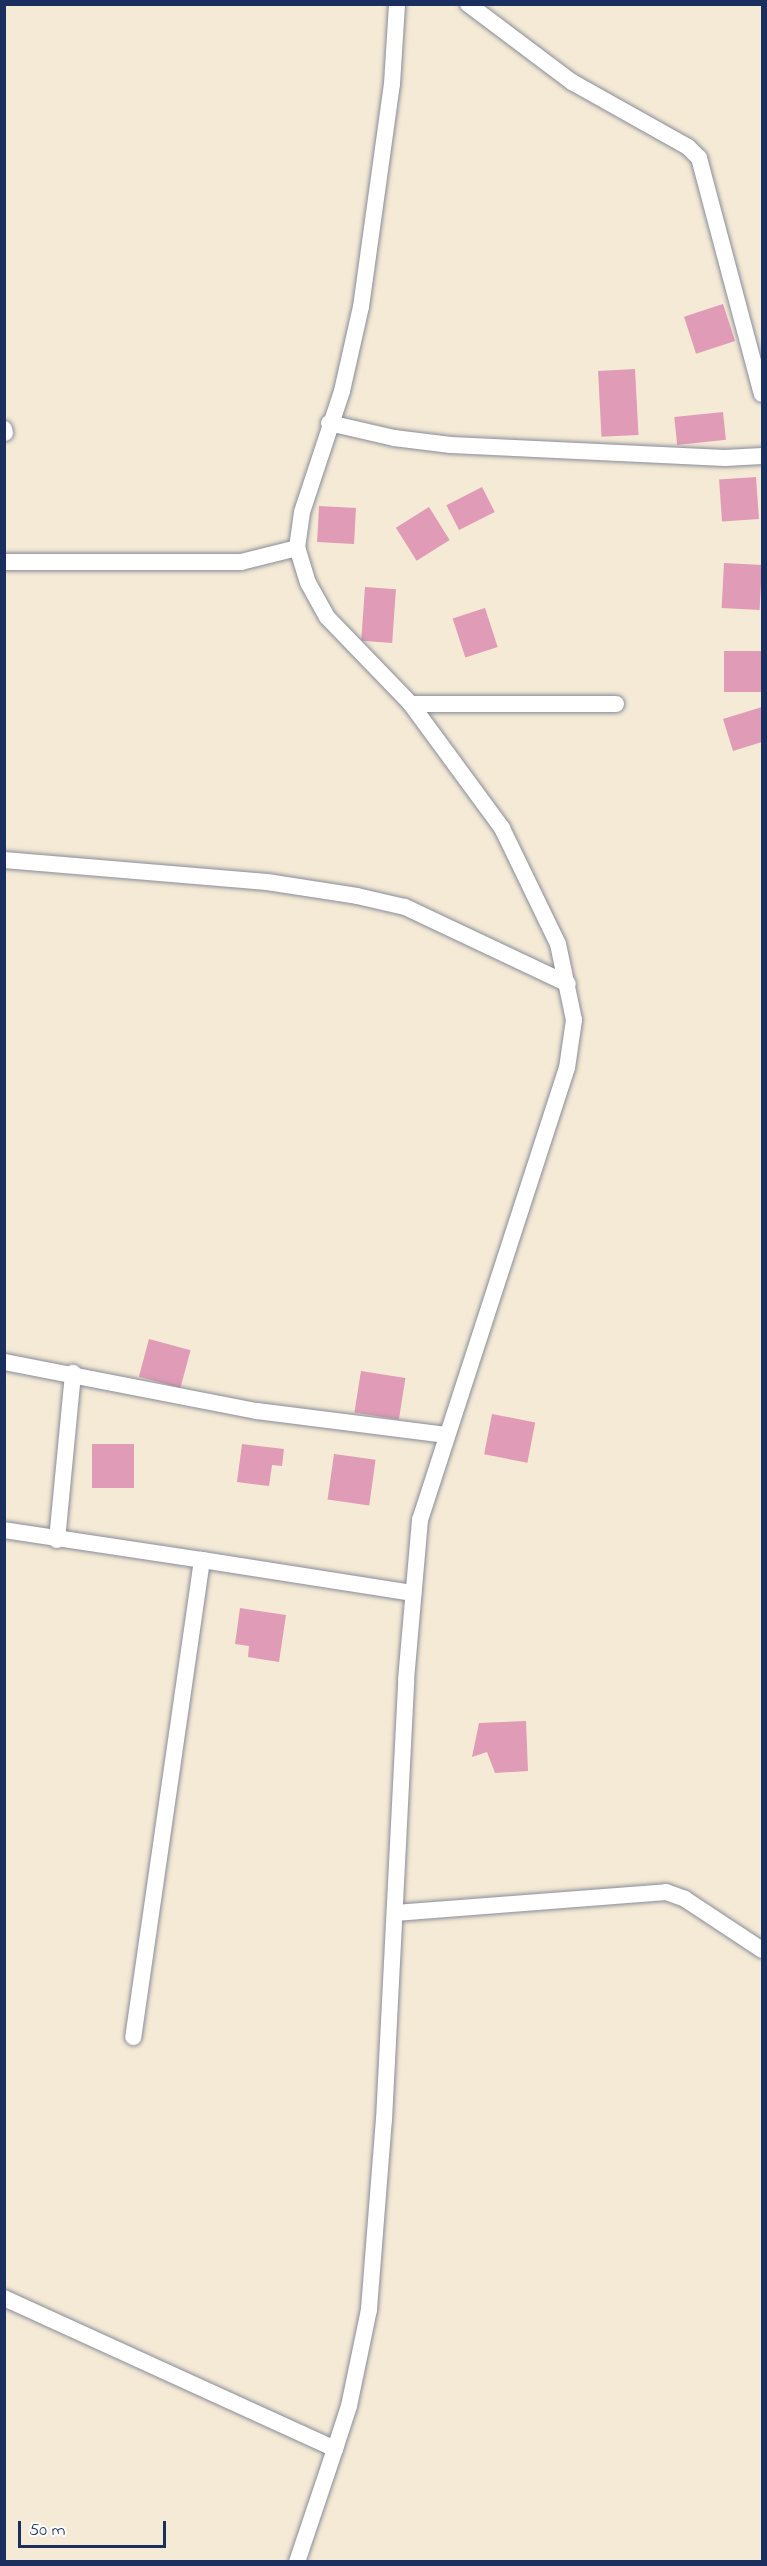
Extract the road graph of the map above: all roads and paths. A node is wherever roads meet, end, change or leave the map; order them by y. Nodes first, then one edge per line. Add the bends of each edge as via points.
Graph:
1 (398, 4) edge
2 (468, 4) edge
3 (762, 394) edge
4 (329, 423) junction
5 (762, 456) edge
6 (297, 548) junction
7 (4, 562) edge
8 (411, 704) junction
9 (616, 704) dead end
10 (4, 861) edge
11 (568, 984) junction
12 (4, 1362) edge
13 (73, 1373) junction
14 (446, 1435) junction
15 (4, 1530) edge
16 (57, 1540) junction
17 (202, 1560) junction
18 (413, 1593) junction
19 (395, 1913) junction
20 (762, 1950) edge
21 (134, 2037) dead end
22 (4, 2298) edge
23 (335, 2449) junction
24 (297, 2562) edge

1 - 4 street via 392,84 361,308 349,365
2 - 3 street via 572,82 688,147 699,158
4 - 5 street via 394,438 451,445
4 - 6 street via 302,512
6 - 7 street via 241,562
6 - 8 street via 308,583 327,617
8 - 9 street
8 - 11 street via 502,828 558,944
10 - 11 street via 267,882 357,896 405,907
11 - 14 street via 574,1020 567,1068
12 - 13 street
13 - 14 street via 257,1411
13 - 16 street
14 - 18 street via 420,1520
15 - 16 street
16 - 17 street
17 - 18 street
17 - 21 street
18 - 19 street
19 - 20 street via 666,1892 685,1899
19 - 23 street via 369,2309 349,2406
22 - 23 street
23 - 24 street

